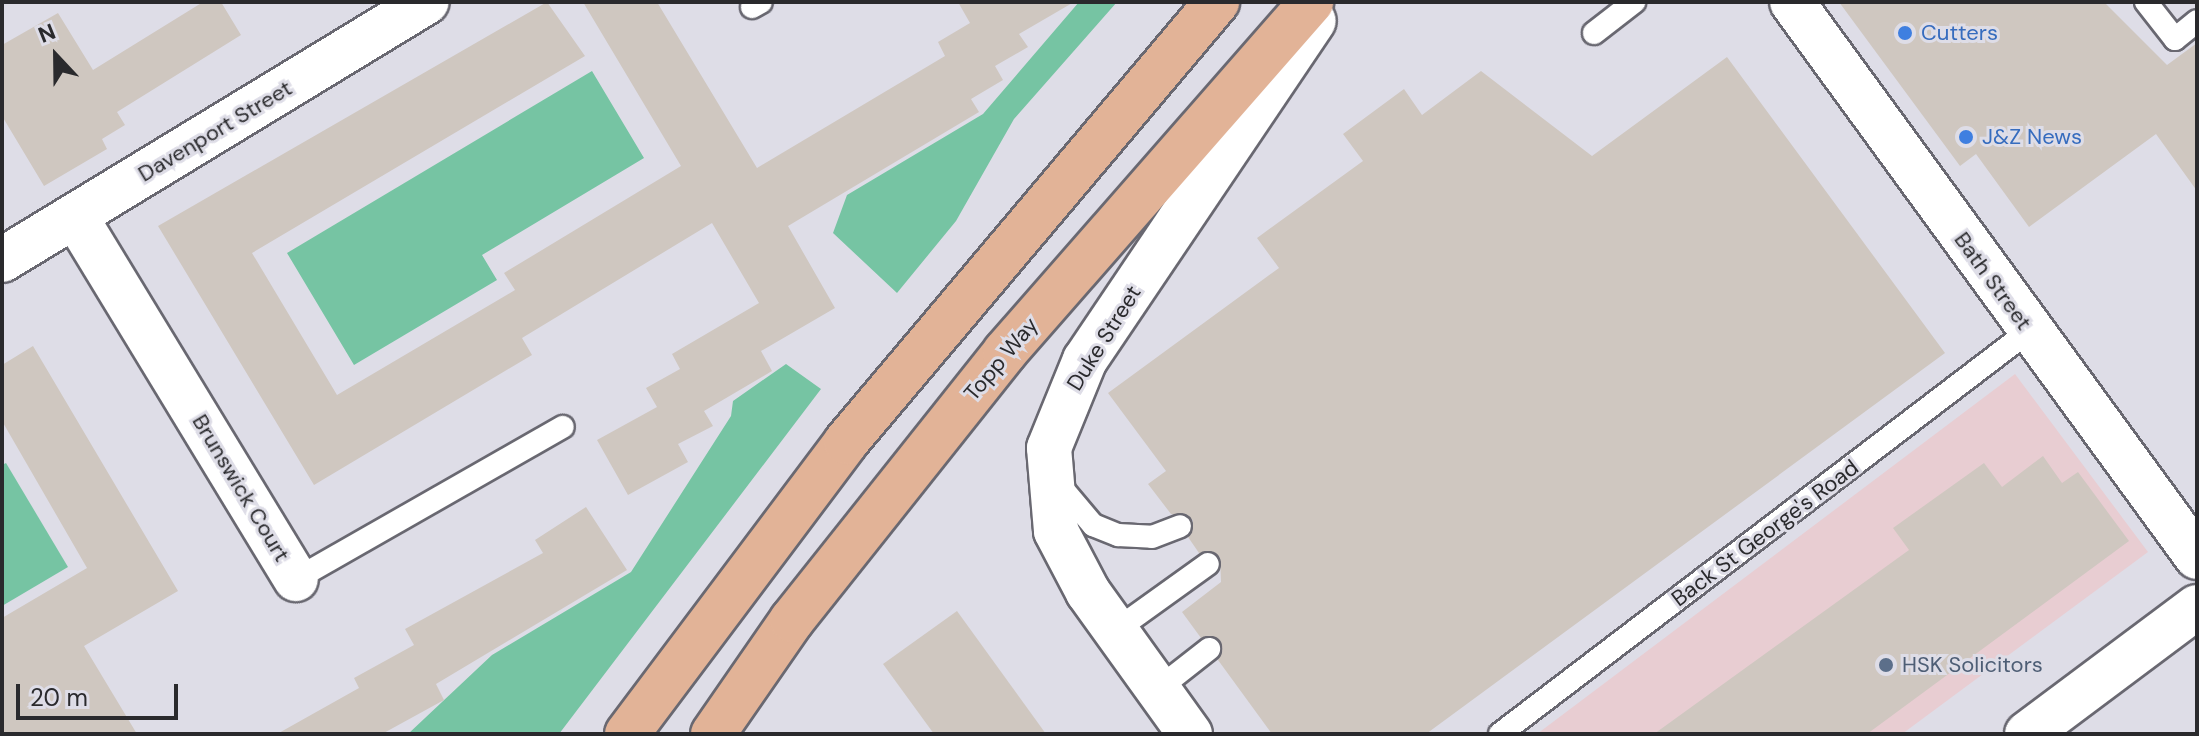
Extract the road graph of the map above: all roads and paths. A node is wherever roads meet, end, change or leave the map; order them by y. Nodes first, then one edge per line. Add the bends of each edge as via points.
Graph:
1 (427, 2) edge
2 (1217, 2) edge
3 (1311, 2) edge
4 (1326, 2) edge
5 (1634, 2) edge
6 (1792, 2) edge
7 (2146, 2) edge
8 (2197, 21) edge
9 (1594, 33) dead end
10 (75, 216) junction
11 (2, 260) edge
12 (2029, 331) junction
13 (563, 427) dead end
14 (1049, 469) junction
15 (1180, 526) dead end
16 (2197, 557) edge
17 (1208, 564) dead end
18 (296, 579) joint
19 (2197, 607) edge
20 (1116, 630) junction
21 (1209, 649) dead end
22 (1158, 689) junction
23 (627, 734) edge
24 (713, 734) edge
25 (1190, 734) edge
26 (1500, 734) edge
27 (2027, 734) edge

1 - 10 street, Davenport Street
2 - 23 main road via 846,442
3 - 24 main road, Topp Way via 1005,352 792,620
4 - 14 street, Duke Street via 1085,360 1062,407
5 - 9 lane
6 - 12 street, Bath Street
7 - 8 lane via 2175,39
10 - 11 street, Davenport Street
10 - 18 street, Brunswick Court
12 - 16 street, Bath Street
12 - 26 lane, Back St George's Road
13 - 18 lane, Brunswick Court
14 - 15 lane via 1093,525 1152,537
14 - 20 street, Duke Street via 1056,531 1088,592
17 - 20 lane
19 - 27 street
20 - 22 street, Duke Street
21 - 22 lane
22 - 25 street, Duke Street

